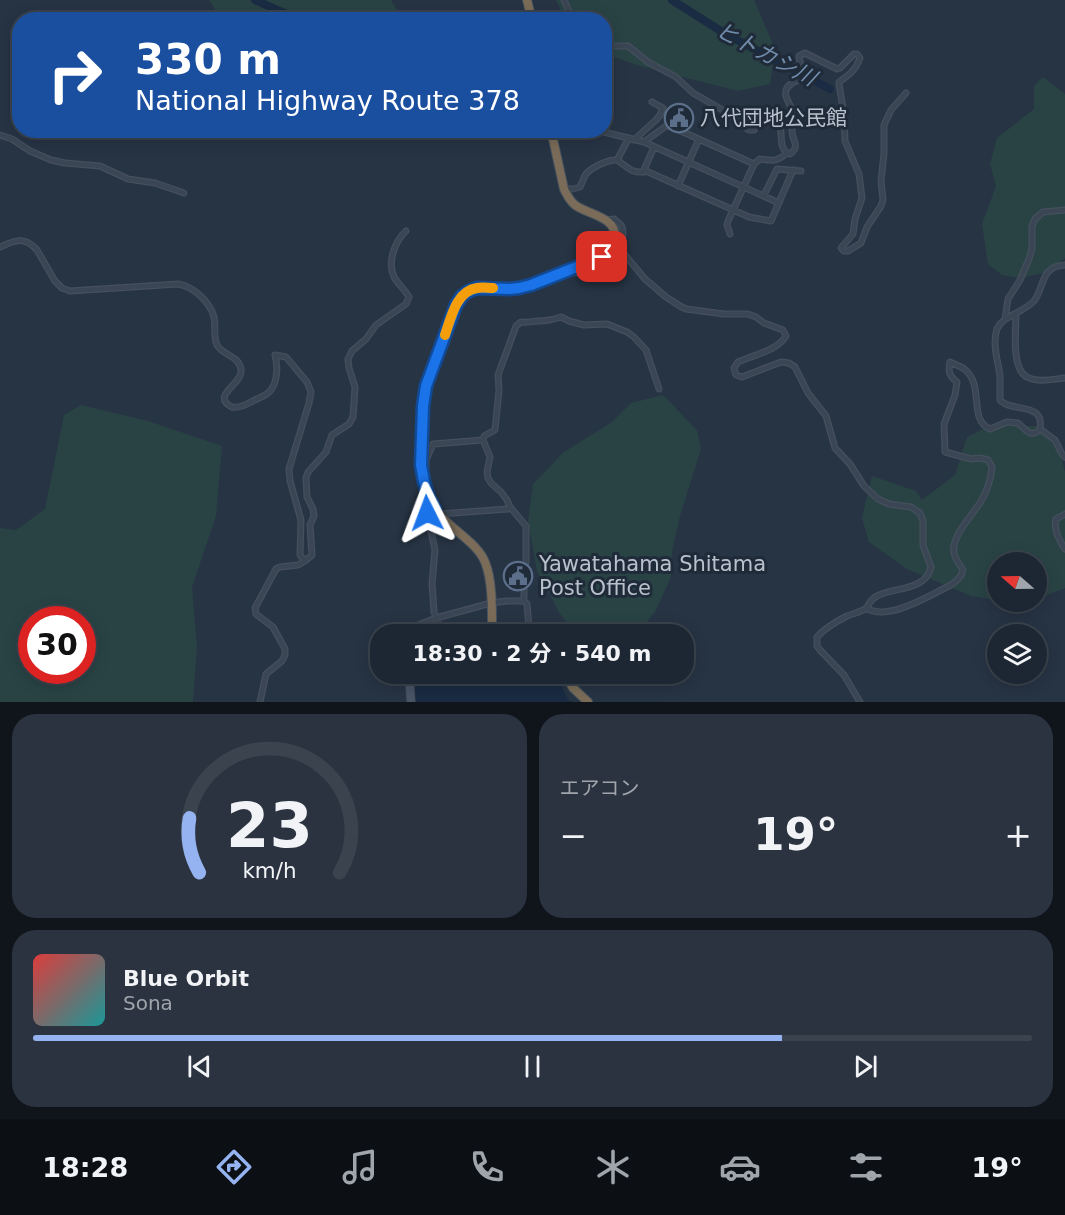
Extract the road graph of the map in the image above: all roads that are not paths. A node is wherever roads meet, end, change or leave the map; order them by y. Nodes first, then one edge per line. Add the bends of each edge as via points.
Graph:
1 (612, 46) edge
2 (906, 93) dead end
3 (652, 102) dead end
4 (612, 134) edge
5 (0, 135) edge
6 (552, 138) edge
7 (632, 139) junction
8 (699, 139) junction
9 (644, 142) junction
10 (654, 147) junction
11 (787, 153) junction
12 (617, 160) junction
13 (688, 163) junction
14 (754, 164) junction
15 (793, 170) junction
16 (801, 171) dead end
17 (643, 172) junction
18 (678, 186) junction
19 (743, 187) junction
20 (564, 189) junction
21 (184, 193) dead end
22 (764, 195) junction
23 (779, 202) junction
24 (1065, 210) edge
25 (733, 211) junction
26 (606, 220) junction
27 (406, 231) dead end
28 (730, 234) dead end
29 (0, 247) edge
30 (620, 249) junction
31 (1065, 265) edge
32 (567, 271) junction
33 (1016, 315) junction
34 (1005, 319) junction
35 (1065, 378) edge
36 (659, 389) dead end
37 (1040, 429) junction
38 (483, 440) junction
39 (1065, 457) edge
40 (424, 482) junction
41 (510, 507) junction
42 (437, 512) junction
43 (1065, 514) edge
44 (1065, 549) edge
45 (305, 561) junction
46 (524, 601) junction
47 (491, 603) junction
48 (866, 608) junction
49 (436, 618) junction
50 (421, 624) edge
51 (439, 624) edge
52 (492, 624) edge
53 (529, 624) edge
54 (410, 684) edge
55 (571, 684) edge
56 (260, 702) edge
57 (411, 702) edge
58 (588, 702) edge
59 (860, 702) edge

1 - 11 street via 628,46 749,130 754,130 763,110 770,112 780,123 783,150
2 - 11 street via 884,124 881,206 863,240 848,251 840,248 853,234 862,191 845,141 839,84 858,64 860,58 856,54 837,69 805,53 799,56 804,77 789,85 785,97 795,116 791,129 796,148
3 - 7 street via 663,108 660,115
4 - 7 street
5 - 21 street via 51,160 100,166 128,179
6 - 20 highway
7 - 9 street
7 - 12 street
8 - 9 street via 666,126
8 - 13 street
8 - 14 street
9 - 10 street
10 - 13 street
10 - 17 street
11 - 14 street via 774,161 760,159
12 - 17 street via 634,172
12 - 20 street via 604,162 586,174 580,187
13 - 18 street
13 - 19 street
14 - 19 street
15 - 16 street
15 - 22 street via 777,168
15 - 23 street
17 - 18 street
18 - 25 street
19 - 22 street
19 - 25 street
20 - 26 highway via 573,204
22 - 23 street
23 - 25 street via 771,220
24 - 34 street via 1043,212 1035,219 1032,249 1008,299
25 - 28 street via 727,225
26 - 30 street via 614,219 622,226
26 - 32 highway via 615,236 609,253
27 - 45 street via 396,246 392,269 409,300 376,324 352,351 348,359 356,387 354,417 332,435 326,452 306,478 314,516 310,525 312,555
29 - 45 street via 19,240 28,242 59,286 70,291 178,284 192,289 211,310 218,346 242,368 237,382 225,393 225,402 232,407 241,407 272,389 277,371 275,355 286,357 311,392 289,469 301,520 300,555
30 - 32 street via 609,269
30 - 48 street via 645,279 686,309 748,314 783,330 786,336 778,344 738,362 736,375 742,377 781,362 793,364 826,416 835,448 864,486 878,500 911,507 920,513 923,545 931,567 928,575 911,586 878,596
31 - 33 street via 1050,270 1036,298
32 - 40 highway via 519,288 477,288 462,296 426,386 421,452
33 - 34 street
33 - 35 street via 1016,352 1023,374 1034,379
34 - 37 street via 998,326 996,338 1000,400 1037,414
36 - 38 street via 646,350 627,332 607,324 584,325 561,317 521,322 498,375 495,430
37 - 39 street via 1055,440
37 - 48 street via 1034,434 1027,433 1018,423 1007,422 986,428 981,422 971,377 950,362 948,370 957,382 944,424 945,453 988,460 992,467 988,487 955,543 954,554 963,573 951,585 891,612
38 - 40 street via 433,444 426,460
38 - 41 street via 490,457 488,478
40 - 42 highway
41 - 42 street
41 - 46 street via 526,526
42 - 47 highway via 482,555
42 - 49 street via 427,513 435,550 432,584
43 - 44 street via 1056,519 1055,530
45 - 56 street via 276,569 255,608 260,619 273,627 285,649 282,661 266,674
46 - 47 street
46 - 53 street
47 - 49 street
47 - 52 highway
48 - 59 street via 837,622 816,641
49 - 50 street
49 - 51 street
54 - 57 main road
55 - 58 highway

